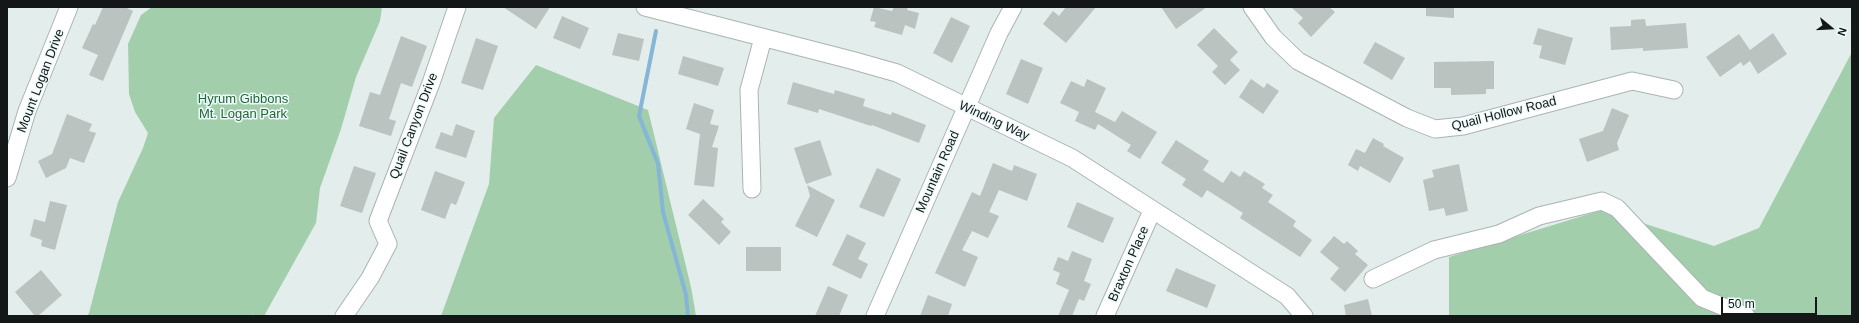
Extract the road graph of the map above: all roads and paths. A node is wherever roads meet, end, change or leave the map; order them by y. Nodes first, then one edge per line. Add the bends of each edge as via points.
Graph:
1 (70, 7) edge
2 (457, 7) edge
3 (645, 7) edge
4 (1013, 7) edge
5 (1252, 7) edge
6 (763, 38) junction
7 (1674, 90) dead end
8 (966, 108) junction
9 (7, 178) edge
10 (752, 189) dead end
11 (1152, 211) junction
12 (1373, 279) dead end
13 (344, 316) edge
14 (875, 316) edge
15 (1106, 316) edge
16 (1304, 316) edge
17 (1746, 316) edge

1 - 9 street, Mount Logan Drive via 27,111
2 - 13 street, Quail Canyon Drive via 378,221 388,244 370,278
3 - 6 street, Winding Way
4 - 8 street, Mountain Road
5 - 7 street, Quail Hollow Road via 1273,36 1298,62 1407,118 1435,129 1463,126 1632,81
6 - 8 street, Winding Way via 897,73
6 - 10 street via 749,90
8 - 11 street, Winding Way via 1072,158
8 - 14 street, Mountain Road
11 - 15 street, Braxton Place
11 - 16 street, Winding Way via 1287,296
12 - 17 street via 1434,250 1499,234 1539,216 1602,201 1617,208 1702,298

